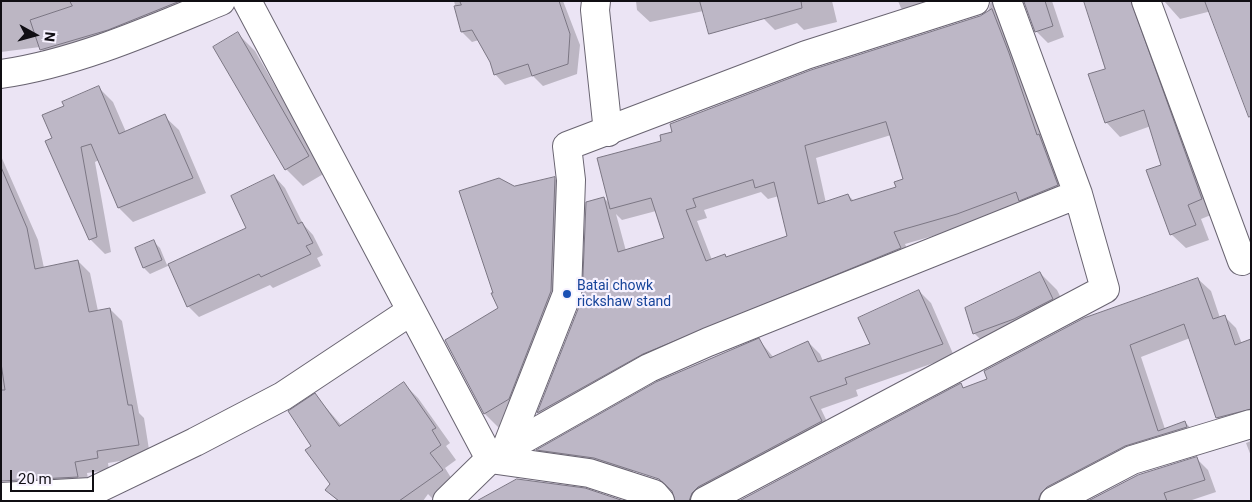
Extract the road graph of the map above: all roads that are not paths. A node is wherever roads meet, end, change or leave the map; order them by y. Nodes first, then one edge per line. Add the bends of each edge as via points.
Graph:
1 (222, 1) edge
2 (247, 1) edge
3 (975, 1) edge
4 (1007, 1) edge
5 (1146, 1) edge
6 (595, 3) edge
7 (1, 74) edge
8 (608, 132) junction
9 (1078, 194) junction
10 (1242, 261) dead end
11 (411, 310) junction
12 (1251, 424) edge
13 (498, 454) junction
14 (1, 497) edge
15 (447, 501) edge
16 (660, 501) edge
17 (705, 501) edge
18 (1054, 501) edge

1 - 7 street via 130,38 28,70
2 - 11 street
3 - 8 street via 806,55
4 - 9 street
5 - 10 street
6 - 8 street
8 - 13 street via 567,146 571,180 567,294
9 - 13 street via 649,368
9 - 17 street via 1105,290
11 - 13 street
11 - 14 street via 283,396 91,492
12 - 18 street via 1132,460
13 - 15 street
13 - 16 street via 589,473 654,494

